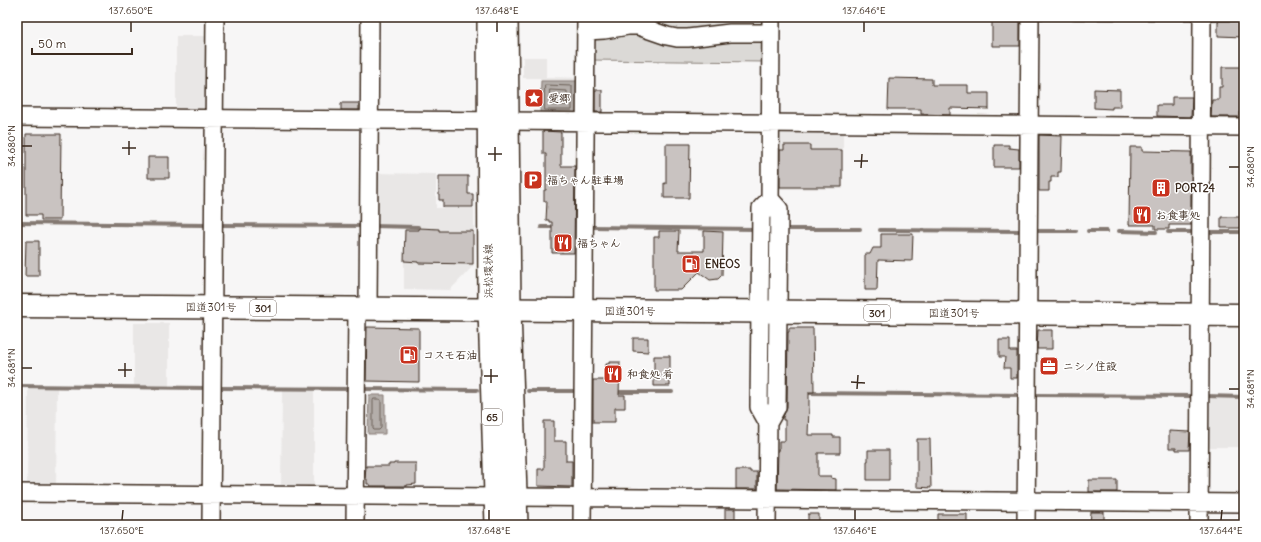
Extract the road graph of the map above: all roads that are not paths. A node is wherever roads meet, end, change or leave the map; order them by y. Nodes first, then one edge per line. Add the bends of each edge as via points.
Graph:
1 (215, 17) edge
2 (370, 17) edge
3 (488, 17) edge
4 (507, 17) edge
5 (1030, 17) edge
6 (1202, 17) edge
7 (586, 24) edge
8 (771, 25) edge
9 (17, 117) edge
10 (214, 118) junction
11 (369, 119) junction
12 (499, 121) junction
13 (585, 121) junction
14 (770, 123) junction
15 (1030, 125) junction
16 (1202, 126) junction
17 (1244, 127) edge
18 (17, 306) edge
19 (213, 308) junction
20 (362, 309) junction
21 (499, 310) junction
22 (584, 310) junction
23 (769, 312) junction
24 (1028, 314) junction
25 (1200, 315) junction
26 (1244, 315) edge
27 (17, 493) edge
28 (211, 495) junction
29 (356, 496) junction
30 (495, 497) junction
31 (516, 497) junction
32 (582, 497) junction
33 (767, 499) junction
34 (1027, 501) junction
35 (1199, 502) junction
36 (1244, 502) edge
37 (211, 525) edge
38 (356, 525) edge
39 (496, 525) edge
40 (517, 525) edge
41 (582, 525) edge
42 (767, 525) edge
43 (1026, 525) edge
44 (1198, 525) edge

1 - 10 street
2 - 11 street
3 - 12 main road, 浜松環状線 / 65
4 - 12 main road, 浜松環状線 / 65
5 - 15 street
6 - 16 street
7 - 8 street via 604,30 633,26 678,38 736,33
7 - 13 street
8 - 14 street
9 - 10 street
10 - 11 street
10 - 19 street
11 - 12 street
11 - 20 street
12 - 13 street
12 - 21 main road, 浜松環状線 / 65
13 - 14 street
13 - 22 street
14 - 15 street
14 - 23 street via 770,199 761,208
15 - 16 street
15 - 24 street
16 - 17 street
16 - 25 street
18 - 19 highway, 国道301号 / 301
19 - 20 highway, 国道301号 / 301
19 - 28 street
20 - 21 highway, 国道301号 / 301
20 - 29 street
21 - 22 highway, 国道301号 / 301
21 - 30 main road, 浜松環状線 / 65
21 - 31 main road, 浜松環状線 / 65
22 - 23 highway, 国道301号 / 301
22 - 32 street
23 - 24 highway, 国道301号 / 301
23 - 33 street via 759,407 768,424
24 - 25 highway, 国道301号 / 301
24 - 34 street
25 - 26 highway, 国道301号 / 301
25 - 35 street
27 - 28 street
28 - 29 street
28 - 37 street
29 - 30 street
29 - 38 street
30 - 39 main road, 浜松環状線 / 65
31 - 32 street
31 - 40 main road, 浜松環状線 / 65
32 - 33 street
32 - 41 street
33 - 34 street
33 - 42 street
34 - 35 street
34 - 43 street
35 - 36 street
35 - 44 street

